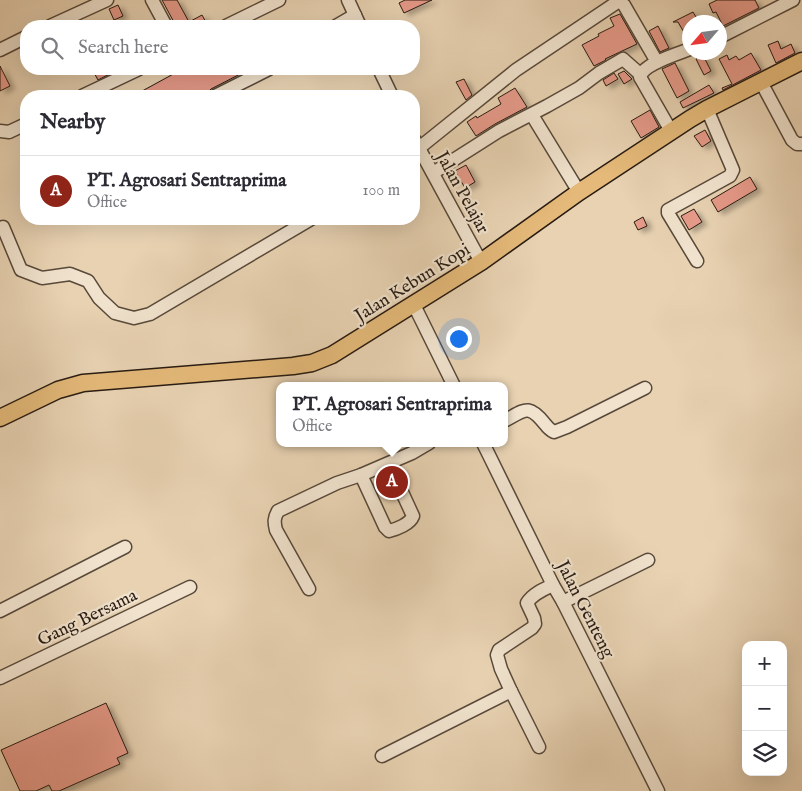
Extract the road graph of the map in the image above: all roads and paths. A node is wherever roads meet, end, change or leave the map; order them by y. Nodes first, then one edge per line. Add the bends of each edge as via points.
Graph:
1 (107, 0) edge
2 (152, 0) edge
3 (280, 0) edge
4 (348, 0) edge
5 (793, 0) edge
6 (63, 20) edge
7 (163, 20) edge
8 (238, 20) edge
9 (357, 20) edge
10 (727, 33) edge
11 (20, 40) edge
12 (0, 50) edge
13 (682, 52) edge
14 (802, 61) edge
15 (657, 62) junction
16 (640, 74) junction
17 (126, 75) edge
18 (257, 75) edge
19 (382, 75) edge
20 (761, 82) junction
21 (95, 90) edge
22 (227, 90) edge
23 (389, 90) edge
24 (706, 108) junction
25 (532, 114) junction
26 (20, 127) edge
27 (671, 131) junction
28 (0, 132) edge
29 (802, 144) edge
30 (420, 147) edge
31 (420, 154) edge
32 (432, 173) junction
33 (579, 192) junction
34 (301, 225) edge
35 (3, 227) dead end
36 (697, 261) dead end
37 (482, 262) junction
38 (414, 305) junction
39 (452, 382) edge
40 (645, 388) dead end
41 (0, 418) edge
42 (508, 420) edge
43 (422, 447) edge
44 (485, 447) edge
45 (388, 464) junction
46 (361, 475) junction
47 (125, 547) dead end
48 (648, 560) dead end
49 (553, 585) junction
50 (190, 587) dead end
51 (309, 589) dead end
52 (563, 602) junction
53 (0, 611) edge
54 (0, 678) edge
55 (511, 691) junction
56 (539, 747) dead end
57 (382, 756) dead end
58 (658, 791) edge

1 - 6 street
2 - 7 street
3 - 8 street
4 - 9 street
5 - 10 street
11 - 12 street
13 - 15 street
14 - 20 main road, Jalan Kebun Kopi
15 - 16 street
15 - 30 street via 624,5 616,3 516,70
16 - 25 street via 623,58
16 - 27 street
17 - 21 street
18 - 22 street
19 - 23 street
20 - 24 main road, Jalan Kebun Kopi
20 - 29 street via 792,140
24 - 27 main road, Jalan Kebun Kopi
24 - 36 street via 732,174 668,210
25 - 32 street
25 - 33 street
26 - 28 street
27 - 33 main road, Jalan Kebun Kopi
31 - 32 street, Jalan Pelajar
32 - 37 street, Jalan Pelajar
33 - 37 main road, Jalan Kebun Kopi
34 - 35 street via 150,314 134,318 115,313 98,298 88,281 70,274 42,278 21,270
37 - 38 main road, Jalan Kebun Kopi
38 - 39 street
38 - 41 main road, Jalan Kebun Kopi via 332,356 312,363 83,383 58,390
40 - 42 street via 554,432 532,411 524,411
43 - 45 street
44 - 49 street, Jalan Genteng
45 - 46 street
45 - 46 street via 414,516 396,530 389,531 385,527
46 - 51 street via 337,483 275,515 276,530
47 - 53 street
48 - 52 street
49 - 52 street, Jalan Genteng
49 - 55 street via 528,600 535,624 532,628 496,655
50 - 54 street, Gang Bersama
52 - 58 street, Jalan Genteng
55 - 56 street
55 - 57 street

